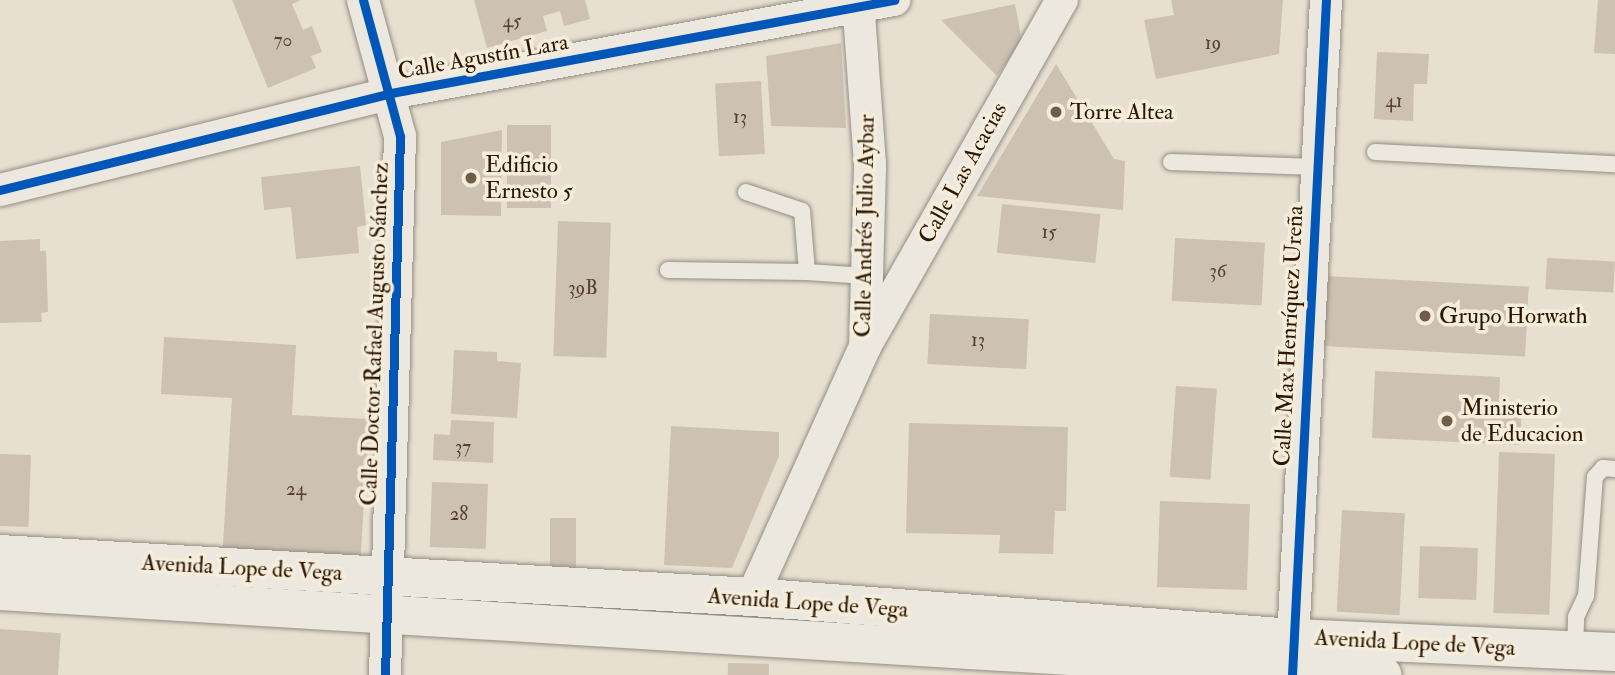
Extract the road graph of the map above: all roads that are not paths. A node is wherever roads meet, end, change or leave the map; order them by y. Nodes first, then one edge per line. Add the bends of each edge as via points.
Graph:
1 (363, 0) edge
2 (894, 0) edge
3 (1062, 0) edge
4 (1326, 0) edge
5 (860, 4) edge
6 (391, 93) junction
7 (1375, 152) dead end
8 (1171, 162) dead end
9 (1615, 164) edge
10 (1317, 167) junction
11 (0, 190) edge
12 (746, 192) dead end
13 (668, 270) dead end
14 (807, 272) junction
15 (866, 276) junction
16 (864, 347) junction
17 (1615, 469) edge
18 (0, 554) edge
19 (388, 576) junction
20 (0, 591) edge
21 (752, 597) junction
22 (387, 616) junction
23 (1575, 650) junction
24 (1615, 652) edge
25 (1292, 661) edge
26 (385, 675) edge
27 (1382, 675) edge

1 - 6 street, Calle Doctor Rafael Augusto Sánchez
2 - 5 street, Calle Agustín Lara
3 - 16 street, Calle Las Acacias
4 - 10 street, Calle Max Henríquez Ureña
5 - 6 street, Calle Agustín Lara
5 - 15 street, Calle Andrés Julio Aybar via 870,164
6 - 11 street, Calle Agustín Lara
6 - 19 street, Calle Doctor Rafael Augusto Sánchez via 400,136
7 - 9 lane
8 - 10 lane
10 - 25 street, Calle Max Henríquez Ureña
12 - 14 lane via 802,211
13 - 14 lane
14 - 15 lane
15 - 16 street, Calle Andrés Julio Aybar
16 - 21 street, Calle Andrés Julio Aybar
17 - 23 lane via 1603,468 1595,477 1586,596 1576,617
18 - 19 main road, Avenida Lope de Vega
19 - 21 main road, Avenida Lope de Vega
19 - 22 street, Calle Doctor Rafael Augusto Sánchez
20 - 22 main road, Avenida Lope de Vega
21 - 25 main road, Avenida Lope de Vega
22 - 25 main road, Avenida Lope de Vega
22 - 26 street, Calle Doctor Rafael Augusto Sánchez
23 - 24 main road, Avenida Lope de Vega
23 - 25 main road, Avenida Lope de Vega
25 - 27 main road, Avenida Lope de Vega

